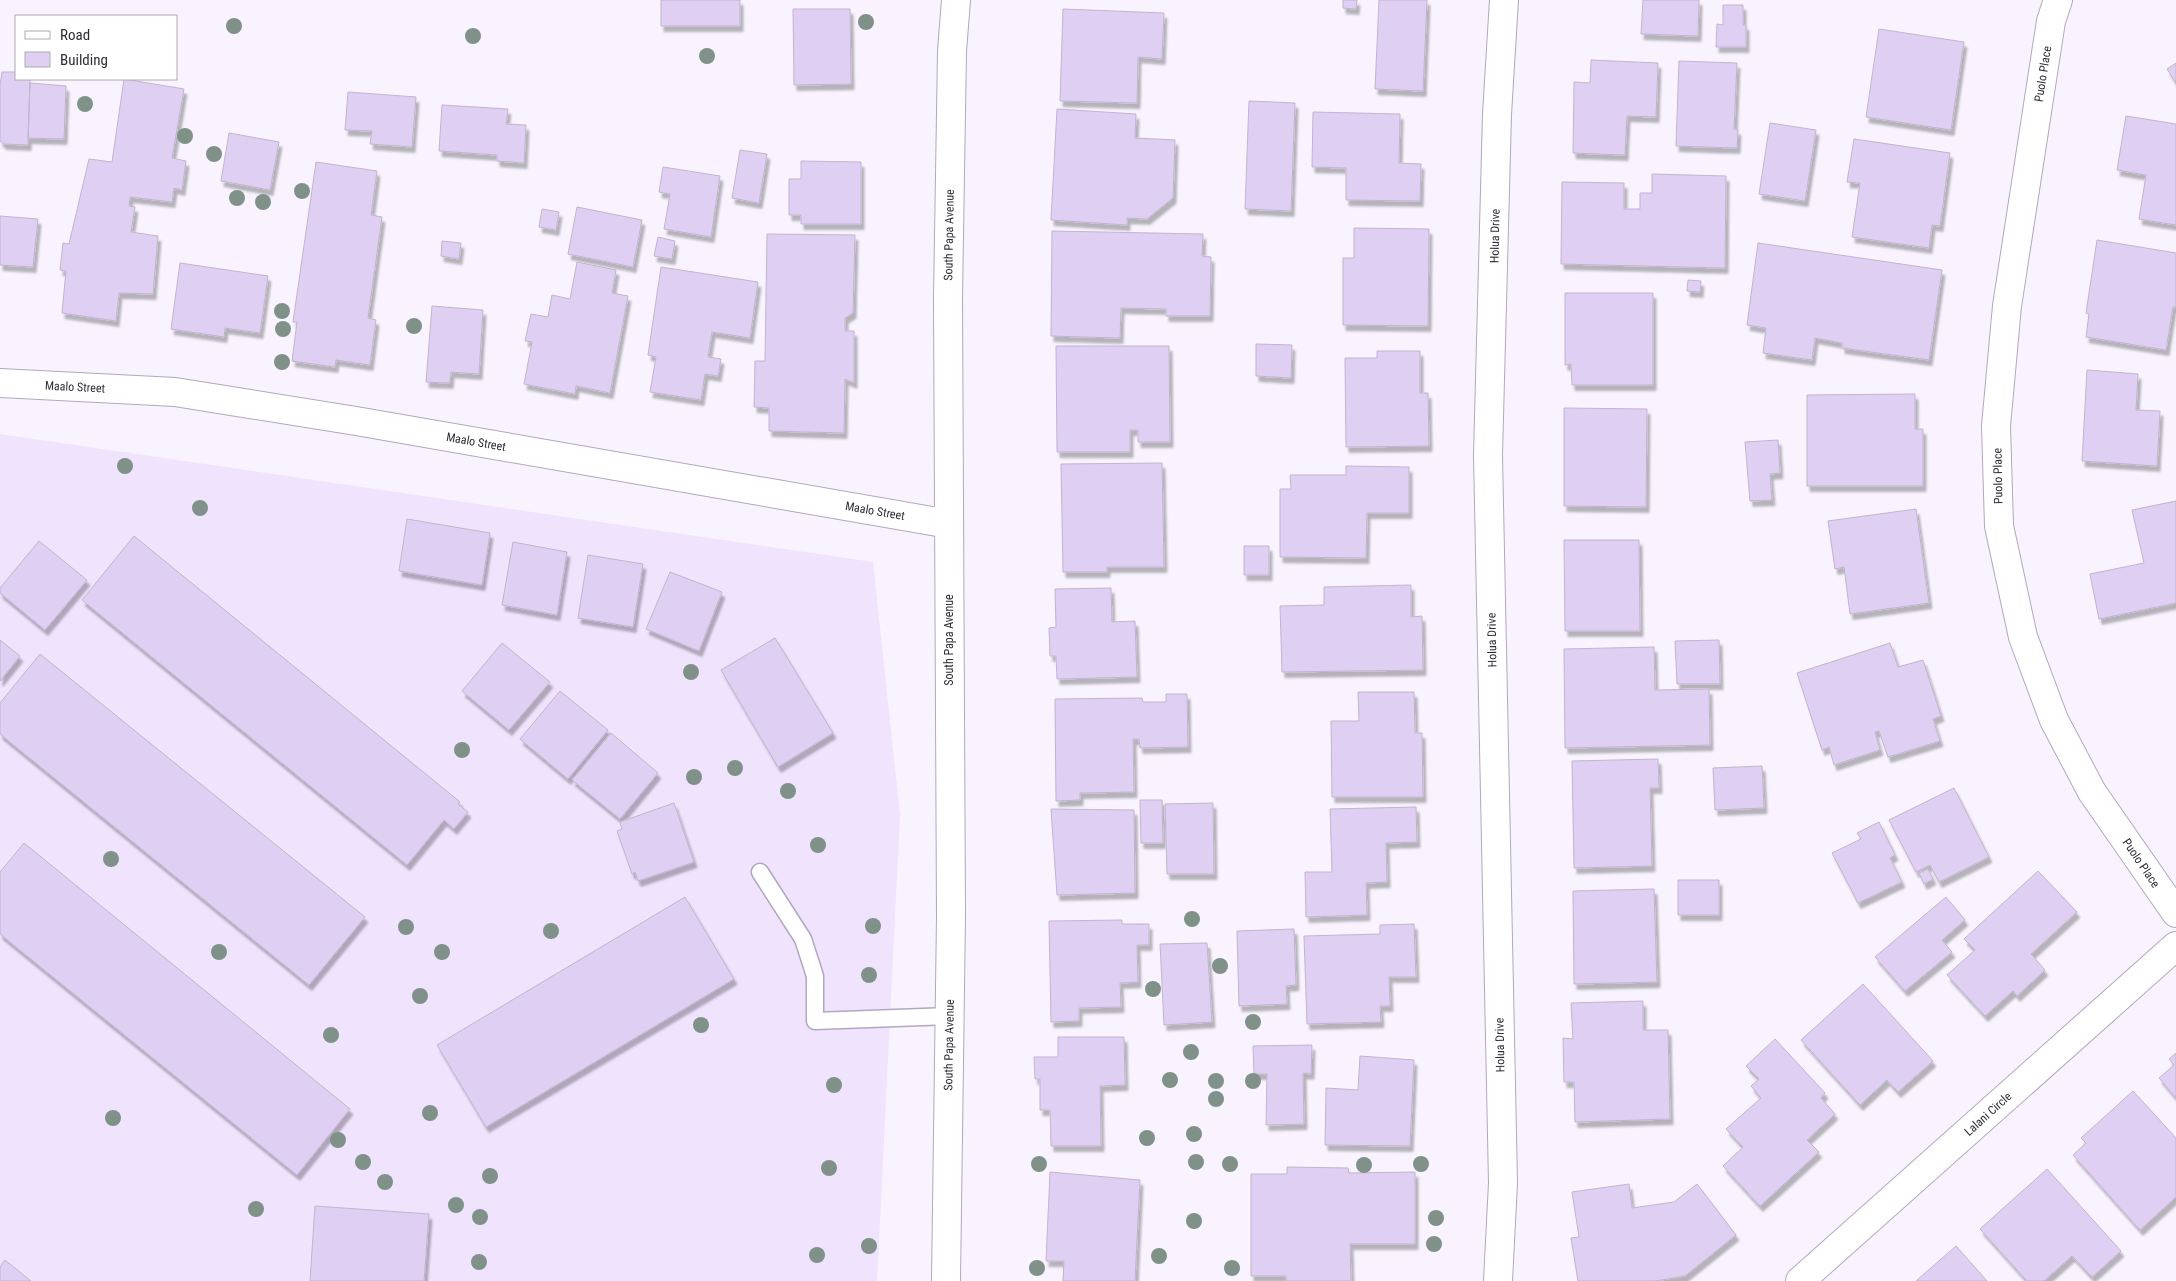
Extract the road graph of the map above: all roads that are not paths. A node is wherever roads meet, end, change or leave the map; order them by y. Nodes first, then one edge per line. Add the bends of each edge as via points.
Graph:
1 (956, 0) edge
2 (1504, 0) edge
3 (2058, 0) edge
4 (0, 383) edge
5 (949, 524) junction
6 (760, 872) dead end
7 (2176, 913) edge
8 (2176, 946) edge
9 (950, 1016) junction
10 (946, 1281) edge
11 (1498, 1281) edge
12 (1800, 1281) edge

1 - 5 street, South Papa Avenue via 952,51
2 - 11 street, Holua Drive via 1497,114 1488,455 1503,1184
3 - 7 street, Puolo Place via 2051,21 2007,306 1996,426 1999,526 2023,637 2054,720 2092,792
4 - 5 street, Maalo Street via 175,392
5 - 9 street, South Papa Avenue
6 - 9 lane via 803,939 814,976 815,1021
8 - 12 street, Lalani Circle
9 - 10 street, South Papa Avenue

